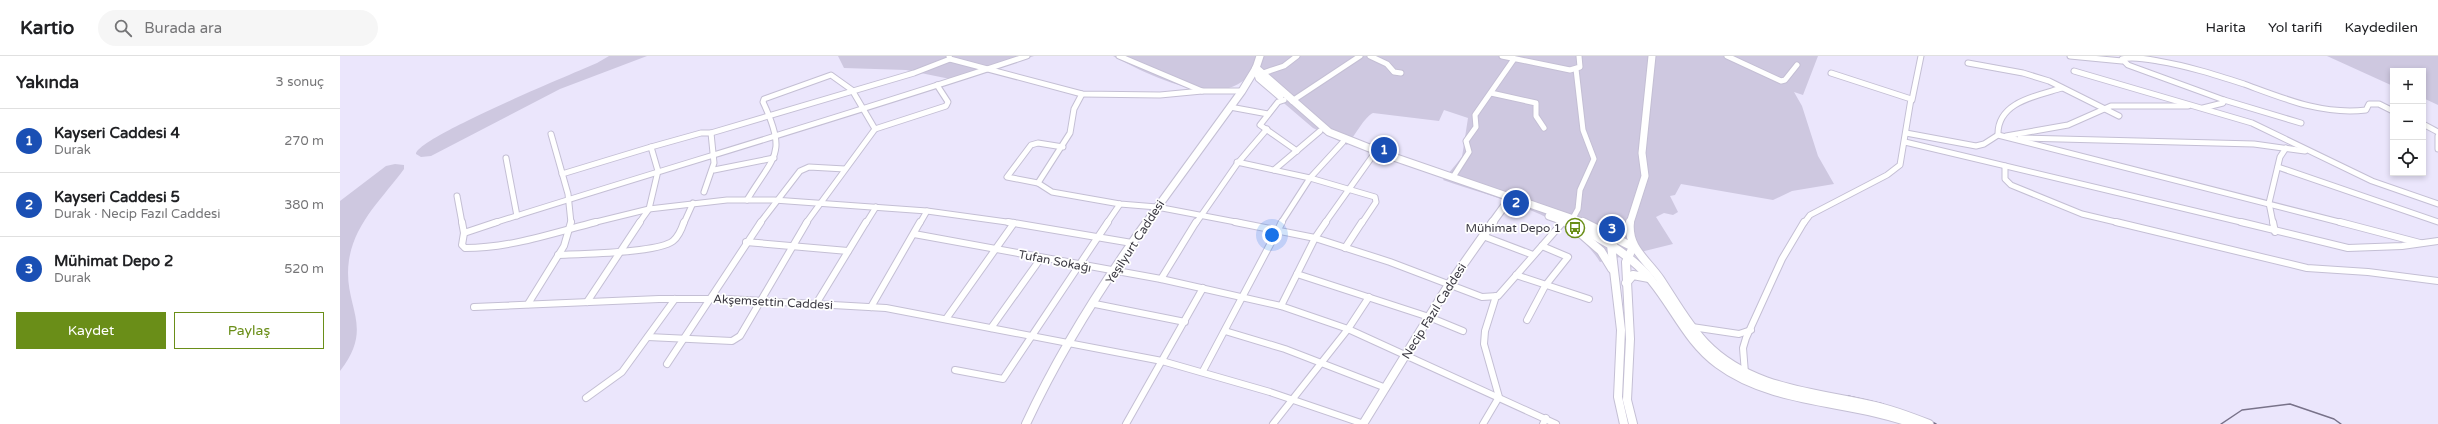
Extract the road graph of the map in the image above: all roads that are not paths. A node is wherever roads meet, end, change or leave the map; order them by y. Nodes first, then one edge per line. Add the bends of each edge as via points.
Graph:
1 (1027, 56) edge
2 (1119, 56) edge
3 (1260, 56) edge
4 (1297, 56) edge
5 (1360, 56) edge
6 (1370, 56) edge
7 (1502, 56) edge
8 (1579, 56) edge
9 (1652, 56) edge
10 (1727, 56) edge
11 (1921, 56) edge
12 (2070, 56) edge
13 (950, 57) edge
14 (1514, 59) junction
15 (2122, 60) junction
16 (1968, 63) dead end
17 (1797, 65) dead end
18 (986, 69) junction
19 (1576, 69) junction
20 (1259, 70) junction
21 (2074, 71) dead end
22 (1401, 73) dead end
23 (1831, 73) dead end
24 (937, 85) junction
25 (2062, 88) junction
26 (852, 90) junction
27 (1242, 90) junction
28 (1202, 91) junction
29 (1491, 93) junction
30 (1082, 94) junction
31 (1288, 100) junction
32 (1912, 100) junction
33 (2224, 100) junction
34 (2195, 106) junction
35 (1230, 107) junction
36 (2103, 108) junction
37 (2202, 108) junction
38 (865, 110) junction
39 (2390, 110) edge
40 (1268, 114) junction
41 (769, 116) junction
42 (2119, 116) dead end
43 (2301, 123) dead end
44 (2426, 126) edge
45 (1544, 128) dead end
46 (875, 129) junction
47 (1267, 130) junction
48 (1320, 131) junction
49 (2438, 132) edge
50 (710, 133) junction
51 (1906, 133) junction
52 (551, 134) dead end
53 (777, 136) junction
54 (2001, 136) junction
55 (2438, 136) edge
56 (2012, 138) junction
57 (1343, 142) junction
58 (1905, 142) junction
59 (651, 147) junction
60 (1063, 147) junction
61 (2286, 148) junction
62 (2438, 149) edge
63 (1297, 151) junction
64 (2309, 152) junction
65 (715, 154) junction
66 (1374, 154) junction
67 (506, 158) dead end
68 (774, 158) junction
69 (1237, 162) junction
70 (2005, 166) junction
71 (2278, 167) junction
72 (845, 169) junction
73 (714, 170) junction
74 (1274, 170) junction
75 (658, 171) junction
76 (562, 174) junction
77 (1453, 177) junction
78 (1310, 178) junction
79 (1038, 183) junction
80 (1349, 188) junction
81 (704, 192) dead end
82 (457, 196) dead end
83 (569, 200) junction
84 (747, 200) junction
85 (776, 200) junction
86 (1508, 201) junction
87 (693, 203) junction
88 (819, 203) junction
89 (2269, 203) junction
90 (1120, 204) junction
91 (2438, 204) edge
92 (876, 207) junction
93 (1157, 207) junction
94 (649, 209) junction
95 (927, 211) junction
96 (517, 216) junction
97 (1199, 216) junction
98 (1573, 218) junction
99 (1564, 221) junction
100 (2438, 222) edge
101 (1014, 223) junction
102 (1628, 229) junction
103 (570, 230) junction
104 (1277, 230) junction
105 (2275, 232) junction
106 (464, 233) junction
107 (914, 234) junction
108 (1483, 236) junction
109 (1098, 237) junction
110 (1314, 238) junction
111 (1618, 238) junction
112 (2438, 241) edge
113 (746, 242) junction
114 (1132, 243) junction
115 (2425, 244) junction
116 (792, 245) junction
117 (1611, 245) junction
118 (1542, 246) junction
119 (1633, 247) junction
120 (1345, 248) junction
121 (997, 249) junction
122 (622, 250) junction
123 (848, 252) junction
124 (1533, 254) junction
125 (558, 255) junction
126 (1628, 256) junction
127 (1041, 258) junction
128 (1077, 265) junction
129 (1114, 272) junction
130 (1297, 274) junction
131 (1516, 275) junction
132 (1616, 277) junction
133 (1161, 279) junction
134 (1651, 279) junction
135 (2438, 281) edge
136 (1626, 282) junction
137 (1448, 286) junction
138 (1545, 286) junction
139 (1204, 288) junction
140 (1244, 296) junction
141 (1496, 296) junction
142 (1368, 297) junction
143 (675, 299) junction
144 (709, 299) junction
145 (1589, 300) dead end
146 (760, 301) junction
147 (586, 302) junction
148 (528, 304) junction
149 (816, 304) junction
150 (1095, 304) junction
151 (1281, 306) junction
152 (474, 307) dead end
153 (871, 307) junction
154 (1429, 317) junction
155 (946, 319) junction
156 (1527, 320) dead end
157 (1185, 322) junction
158 (1691, 327) junction
159 (991, 328) junction
160 (1348, 329) junction
161 (1225, 330) junction
162 (1751, 330) junction
163 (1463, 331) dead end
164 (1031, 335) junction
165 (648, 337) junction
166 (683, 339) junction
167 (1069, 342) junction
168 (1406, 357) junction
169 (1162, 361) junction
170 (1321, 363) junction
171 (667, 364) dead end
172 (955, 370) dead end
173 (1203, 371) junction
174 (1745, 373) junction
175 (1386, 388) junction
176 (586, 398) dead end
177 (1498, 398) junction
178 (1292, 399) junction
179 (1545, 421) edge
180 (1026, 424) edge
181 (1126, 424) edge
182 (1273, 424) edge
183 (1363, 424) edge
184 (1483, 424) edge
185 (1556, 424) edge
186 (1624, 424) edge
187 (1633, 424) edge
188 (1914, 424) edge
189 (1929, 424) edge

1 - 18 street
2 - 28 street
3 - 20 street, Yeşilyurt Caddesi
4 - 20 street via 1284,66
5 - 31 street
6 - 22 street via 1387,64 1394,72
7 - 14 street
8 - 19 street via 1581,66
9 - 102 street via 1642,153 1644,180 1633,206
10 - 17 street via 1781,81 1785,80
11 - 32 street
12 - 15 street
13 - 18 street
13 - 26 street via 914,73
14 - 19 street via 1563,70
14 - 29 street
15 - 33 street via 2128,65
15 - 39 street via 2127,57 2166,62 2318,108 2359,111 2366,110 2369,104 2373,103
16 - 25 street via 2023,73
18 - 24 street
18 - 30 street
19 - 98 street via 1583,130 1594,159 1580,190 1578,209
20 - 27 street, Yeşilyurt Caddesi
20 - 31 street
21 - 34 street
23 - 32 street
24 - 38 street
24 - 46 street via 948,102 946,106
25 - 36 street
25 - 54 street via 2016,104 2006,111 2000,117
26 - 38 street
26 - 41 street
26 - 41 street via 834,76 828,76 765,98 763,102
27 - 28 street
27 - 35 street, Yeşilyurt Caddesi
28 - 30 street via 1160,95
29 - 45 street via 1536,103 1536,116
29 - 77 street via 1475,115 1476,127 1466,141 1469,152
30 - 60 street via 1074,109 1070,133
31 - 40 street via 1278,102
31 - 48 street
31 - 77 street via 1329,132
32 - 51 street
33 - 37 street via 2223,103
33 - 43 street
34 - 36 street via 2120,105
34 - 37 street
35 - 40 street
35 - 93 street, Yeşilyurt Caddesi
36 - 42 street
36 - 54 street via 2068,125
37 - 64 street via 2268,129
38 - 46 street
38 - 53 street
40 - 47 street via 1260,124
41 - 50 street
41 - 53 street
44 - 49 street
46 - 72 street
47 - 63 street
47 - 69 street
48 - 57 street
48 - 63 street
50 - 59 street via 701,132
50 - 65 street
51 - 54 street via 1976,146
51 - 58 street
52 - 76 street
53 - 65 street
53 - 68 street via 778,146
54 - 56 street
55 - 62 street
56 - 61 street via 2254,144
56 - 89 street
57 - 66 street
57 - 78 street
58 - 70 street
58 - 162 street via 1897,169 1816,211 1806,220 1787,250
59 - 75 street
59 - 76 street
60 - 79 street
60 - 79 street via 1038,143 1031,145 1007,177
61 - 64 street
61 - 71 street via 2280,157
63 - 74 street
64 - 91 street via 2378,183
65 - 73 street
65 - 75 street
66 - 80 street
66 - 86 street
67 - 96 street
68 - 73 street
68 - 84 street
69 - 74 street
69 - 97 street
70 - 105 street
70 - 135 street via 2005,179 2011,185 2094,218 2307,268 2368,272
71 - 89 street
71 - 100 street
72 - 85 street via 809,167 800,171
72 - 88 street
73 - 81 street
74 - 78 street
75 - 83 street
75 - 94 street
76 - 83 street
77 - 98 street
78 - 80 street
78 - 104 street
79 - 90 street via 1052,192
80 - 110 street
80 - 120 street via 1371,194 1377,200
82 - 106 street
83 - 96 street
83 - 103 street
84 - 85 street
84 - 87 street
85 - 88 street
85 - 113 street
86 - 99 street
86 - 108 street, Necip Fazıl Caddesi
87 - 94 street
87 - 122 street via 670,243
88 - 92 street
88 - 116 street
89 - 105 street
89 - 115 street
90 - 93 street
90 - 109 street
92 - 95 street
92 - 123 street
93 - 97 street
93 - 114 street, Yeşilyurt Caddesi
94 - 103 street
94 - 122 street
95 - 101 street
95 - 107 street
96 - 106 street
97 - 104 street
97 - 133 street
98 - 111 street
99 - 117 street
99 - 118 street
99 - 132 street via 1601,252
101 - 109 street
101 - 121 street
102 - 111 street
102 - 119 street
103 - 106 street via 511,244 471,249 462,245
103 - 125 street
104 - 110 street
104 - 140 street
105 - 115 street via 2348,248
107 - 121 street, Tufan Sokağı
107 - 153 street
108 - 124 street
108 - 137 street, Necip Fazıl Caddesi
109 - 114 street
109 - 128 street
110 - 120 street
110 - 130 street
111 - 117 street
111 - 119 street
112 - 115 street
113 - 116 street
113 - 144 street
114 - 129 street, Yeşilyurt Caddesi
116 - 123 street
116 - 146 street
117 - 126 street
117 - 132 street
118 - 124 street
118 - 138 street via 1568,257
119 - 126 street
119 - 158 street via 1650,265
120 - 137 street via 1390,262
121 - 127 street, Tufan Sokağı
121 - 155 street
122 - 125 street
122 - 147 street
123 - 149 street
124 - 131 street
125 - 148 street
126 - 134 street
126 - 136 street
127 - 128 street, Tufan Sokağı
127 - 159 street
128 - 129 street, Tufan Sokağı
128 - 164 street
129 - 133 street, Tufan Sokağı
129 - 150 street, Yeşilyurt Caddesi
130 - 142 street
130 - 151 street
131 - 138 street
131 - 141 street
132 - 186 street via 1621,330 1618,397
133 - 139 street, Tufan Sokağı
134 - 136 street via 1643,275 1633,275
134 - 188 street via 1694,342 1725,369 1796,398 1889,414
136 - 187 street via 1630,339 1628,400
137 - 141 street via 1482,297
137 - 154 street, Necip Fazıl Caddesi
138 - 145 street
138 - 156 street
139 - 140 street, Tufan Sokağı
139 - 157 street
140 - 151 street, Tufan Sokağı
140 - 161 street
141 - 177 street via 1485,331 1484,344
142 - 154 street
142 - 160 street
143 - 144 street, Akşemsettin Caddesi
143 - 147 street, Akşemsettin Caddesi
143 - 165 street
144 - 146 street, Akşemsettin Caddesi
144 - 166 street
146 - 149 street, Akşemsettin Caddesi
146 - 166 street via 740,336 734,341
147 - 148 street, Akşemsettin Caddesi
148 - 152 street, Akşemsettin Caddesi
149 - 153 street, Akşemsettin Caddesi
150 - 157 street
150 - 167 street, Yeşilyurt Caddesi
151 - 160 street, Tufan Sokağı
153 - 155 street, Akşemsettin Caddesi
154 - 163 street
154 - 168 street, Necip Fazıl Caddesi
155 - 159 street, Akşemsettin Caddesi
157 - 169 street
158 - 162 street via 1739,334
158 - 174 street via 1712,350
159 - 164 street, Akşemsettin Caddesi
160 - 168 street, Tufan Sokağı
160 - 170 street
161 - 170 street
161 - 173 street
162 - 174 street via 1743,348
164 - 167 street, Akşemsettin Caddesi
164 - 172 street via 1003,379
165 - 166 street
165 - 176 street via 616,379
166 - 171 street
167 - 169 street, Akşemsettin Caddesi
167 - 180 street, Yeşilyurt Caddesi via 1046,381
168 - 175 street, Necip Fazıl Caddesi
168 - 177 street, Tufan Sokağı
169 - 173 street, Akşemsettin Caddesi
169 - 181 street
170 - 175 street
170 - 178 street
173 - 178 street, Akşemsettin Caddesi
174 - 189 street via 1796,392 1890,408
175 - 183 street, Necip Fazıl Caddesi
177 - 179 street, Tufan Sokağı
177 - 184 street
178 - 182 street
178 - 183 street, Akşemsettin Caddesi
179 - 185 street, Tufan Sokağı

